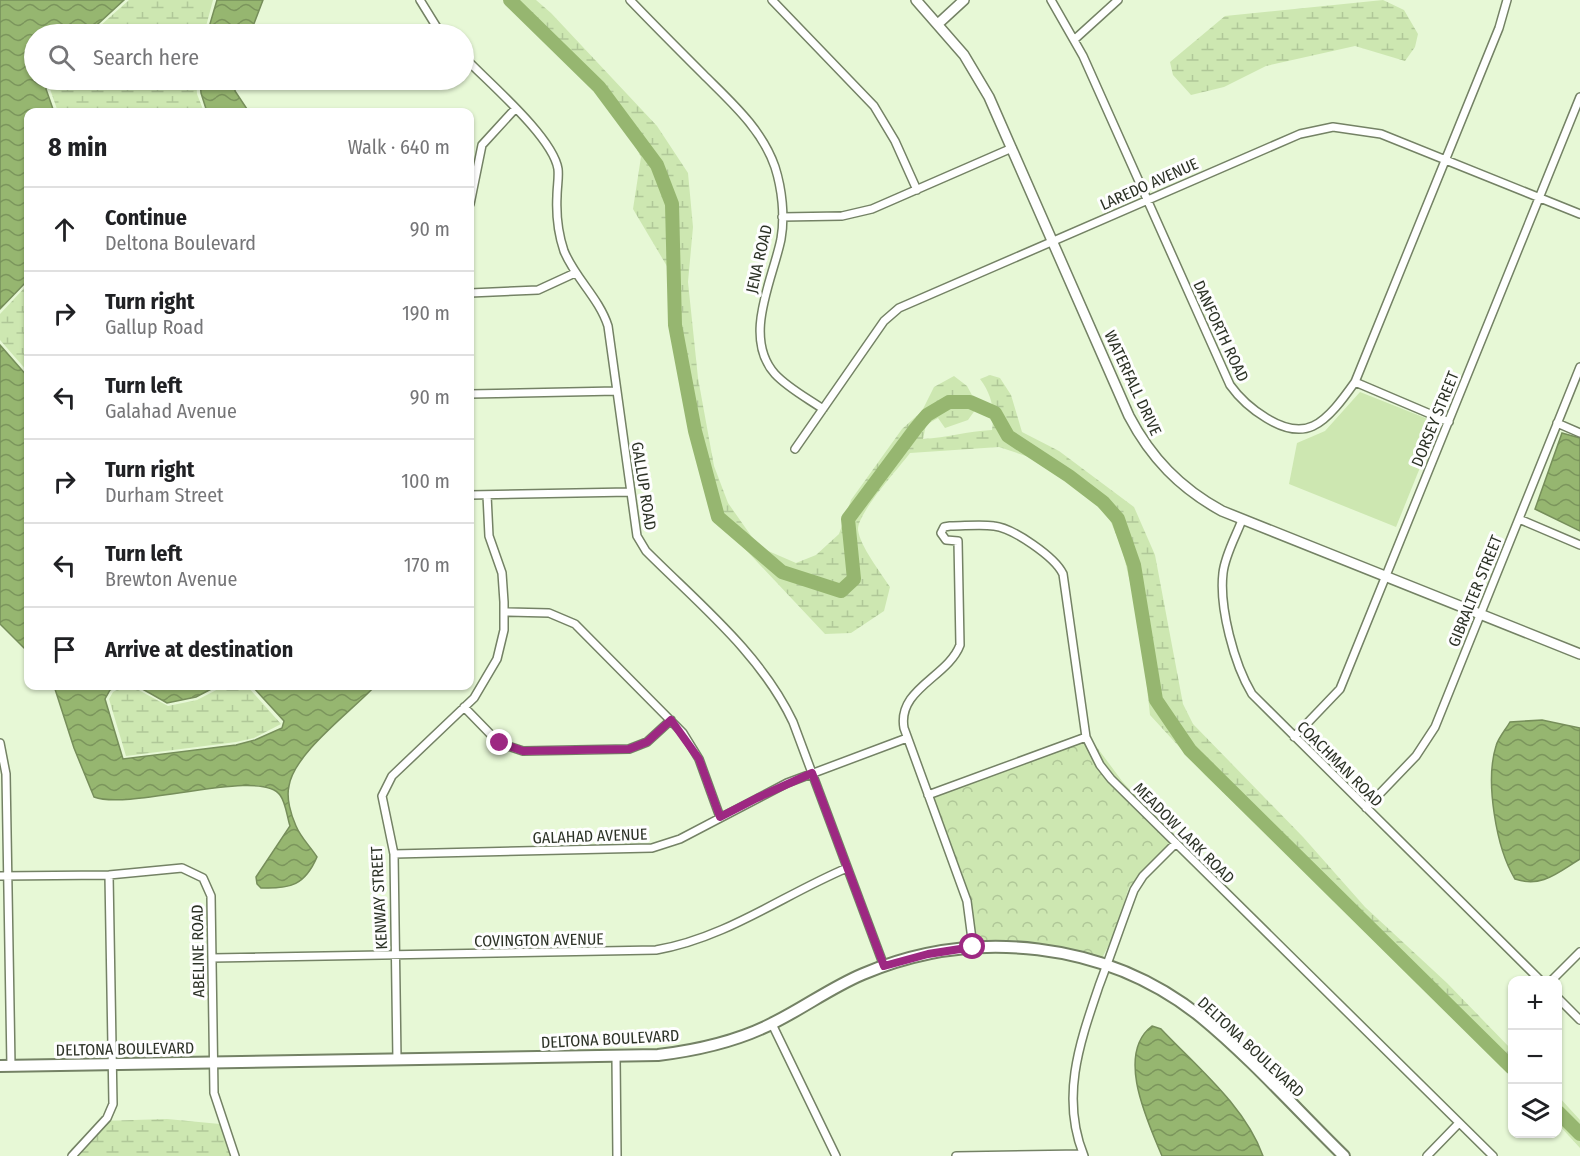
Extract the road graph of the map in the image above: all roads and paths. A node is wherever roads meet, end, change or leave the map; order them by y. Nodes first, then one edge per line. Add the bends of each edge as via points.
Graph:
1 (420, 0) edge
2 (630, 0) edge
3 (916, 0) edge
4 (964, 0) edge
5 (1051, 0) edge
6 (1118, 0) edge
7 (1507, 0) edge
8 (776, 1) edge
9 (939, 22) junction
10 (435, 24) edge
11 (1075, 39) junction
12 (474, 67) edge
13 (1580, 97) edge
14 (515, 109) junction
15 (1012, 148) junction
16 (1446, 160) junction
17 (474, 185) edge
18 (917, 190) junction
19 (1539, 198) junction
20 (1147, 200) junction
21 (1580, 214) edge
22 (782, 217) junction
23 (1052, 241) junction
24 (575, 273) junction
25 (474, 293) edge
26 (1580, 367) edge
27 (1355, 382) junction
28 (617, 391) junction
29 (474, 394) edge
30 (823, 409) junction
31 (1449, 422) junction
32 (1557, 423) junction
33 (1580, 433) edge
34 (795, 449) dead end
35 (630, 492) junction
36 (474, 495) edge
37 (487, 495) junction
38 (1519, 519) junction
39 (1242, 520) junction
40 (1580, 545) edge
41 (1386, 578) junction
42 (505, 612) junction
43 (1480, 616) junction
44 (1580, 654) edge
45 (464, 707) junction
46 (671, 720) junction
47 (1086, 737) junction
48 (1294, 737) junction
49 (907, 738) junction
50 (0, 743) edge
51 (812, 773) junction
52 (928, 795) junction
53 (1366, 808) junction
54 (720, 817) junction
55 (1176, 843) junction
56 (394, 854) junction
57 (847, 868) junction
58 (109, 875) junction
59 (4, 876) edge
60 (973, 947) junction
61 (1580, 952) edge
62 (395, 956) junction
63 (212, 958) junction
64 (1107, 965) junction
65 (884, 966) junction
66 (1535, 976) edge
67 (1557, 976) edge
68 (1562, 1003) edge
69 (1580, 1020) edge
70 (772, 1024) junction
71 (616, 1057) junction
72 (397, 1060) junction
73 (214, 1063) junction
74 (112, 1064) junction
75 (5, 1066) edge
76 (1460, 1123) junction
77 (1084, 1155) edge
78 (72, 1156) edge
79 (236, 1156) edge
80 (617, 1156) edge
81 (836, 1156) edge
82 (956, 1156) edge
83 (1344, 1156) edge
84 (1427, 1156) edge
85 (1493, 1156) edge

1 - 10 street
2 - 22 street, JENA ROAD via 754,128 776,169
3 - 9 street, WATERFALL DRIVE
4 - 9 street
5 - 11 street, DANFORTH ROAD
6 - 11 street
7 - 16 street, DANFORTH ROAD
8 - 18 street via 874,106 896,141
9 - 15 street, WATERFALL DRIVE via 977,75
11 - 20 street, DANFORTH ROAD
12 - 14 street, GALLUP ROAD
13 - 19 street, DORSEY STREET
14 - 17 street via 482,146
14 - 24 street, GALLUP ROAD via 553,152 558,169 556,206 560,235
15 - 18 street
15 - 23 street, WATERFALL DRIVE
16 - 19 street, LAREDO AVENUE
16 - 20 street, LAREDO AVENUE via 1381,134 1333,127 1285,139
16 - 27 street, DANFORTH ROAD
18 - 22 street via 858,214
19 - 21 street, LAREDO AVENUE
19 - 31 street, DORSEY STREET
20 - 23 street, LAREDO AVENUE
20 - 27 street, DANFORTH ROAD via 1224,375 1245,403 1287,427 1307,428 1321,421
22 - 30 street, JENA ROAD via 778,250 763,298 764,350 774,373
23 - 30 street, LAREDO AVENUE via 891,314
23 - 39 street, WATERFALL DRIVE via 1129,416 1149,450 1204,502
24 - 25 street via 538,290
24 - 28 street, GALLUP ROAD via 605,317
26 - 32 street, GIBRALTER STREET
27 - 31 street
28 - 29 street
28 - 35 street, GALLUP ROAD
30 - 34 street, LAREDO AVENUE
31 - 41 street, DORSEY STREET
32 - 33 street
32 - 38 street, GIBRALTER STREET
35 - 37 street
35 - 51 street, GALLUP ROAD via 635,528 642,545 765,673 793,722
36 - 37 street
37 - 42 street, KENWAY STREET via 489,536 502,573
38 - 40 street
38 - 43 street, GIBRALTER STREET
39 - 41 street, WATERFALL DRIVE
39 - 48 street, COACHMAN ROAD via 1223,572 1232,647 1252,693
41 - 43 street, WATERFALL DRIVE
41 - 48 street, DORSEY STREET via 1340,689
42 - 45 street, KENWAY STREET via 497,659 483,685
42 - 46 street via 549,613 567,618
43 - 44 street, WATERFALL DRIVE
43 - 53 street, GIBRALTER STREET via 1425,744
45 - 46 street via 500,743 523,751 629,749 647,742
45 - 56 street, KENWAY STREET via 384,788 382,804
46 - 54 street via 699,759
47 - 49 street, MEADOW LARK ROAD via 1063,574 1055,560 1004,528 950,526 941,533 946,540 958,541 960,645 953,659 908,702 903,722
47 - 52 street
47 - 55 street, MEADOW LARK ROAD via 1111,779
48 - 53 street, COACHMAN ROAD
49 - 51 street, GALAHAD AVENUE
49 - 52 street
50 - 59 street via 6,774
51 - 54 street, GALAHAD AVENUE
51 - 57 street, GALLUP ROAD
52 - 60 street via 967,901
53 - 66 street, COACHMAN ROAD
54 - 56 street, GALAHAD AVENUE via 674,842 639,850
55 - 64 street via 1138,882
55 - 76 street, MEADOW LARK ROAD
56 - 62 street, KENWAY STREET
57 - 62 street, COVINGTON AVENUE via 727,929 675,947 634,952
57 - 65 street, GALLUP ROAD
58 - 59 street, ABELINE ROAD
58 - 63 street, ABELINE ROAD via 175,867 197,873 211,896
58 - 74 street
59 - 75 street
60 - 64 main road, DELTONA BOULEVARD via 1037,949
60 - 65 main road, DELTONA BOULEVARD
61 - 67 street
62 - 63 street, COVINGTON AVENUE
62 - 72 street, KENWAY STREET
63 - 73 street, ABELINE ROAD
64 - 77 street via 1075,1061 1074,1122
64 - 83 main road, DELTONA BOULEVARD via 1161,990 1200,1017
65 - 70 main road, DELTONA BOULEVARD via 838,986
68 - 69 street
70 - 71 main road, DELTONA BOULEVARD via 706,1047
70 - 81 street
71 - 72 main road, DELTONA BOULEVARD
71 - 80 street
72 - 73 main road, DELTONA BOULEVARD
73 - 74 main road, DELTONA BOULEVARD
73 - 79 street, ABELINE ROAD via 216,1103
74 - 75 main road, DELTONA BOULEVARD
74 - 78 street via 111,1112
76 - 84 street
76 - 85 street, MEADOW LARK ROAD
77 - 82 street

